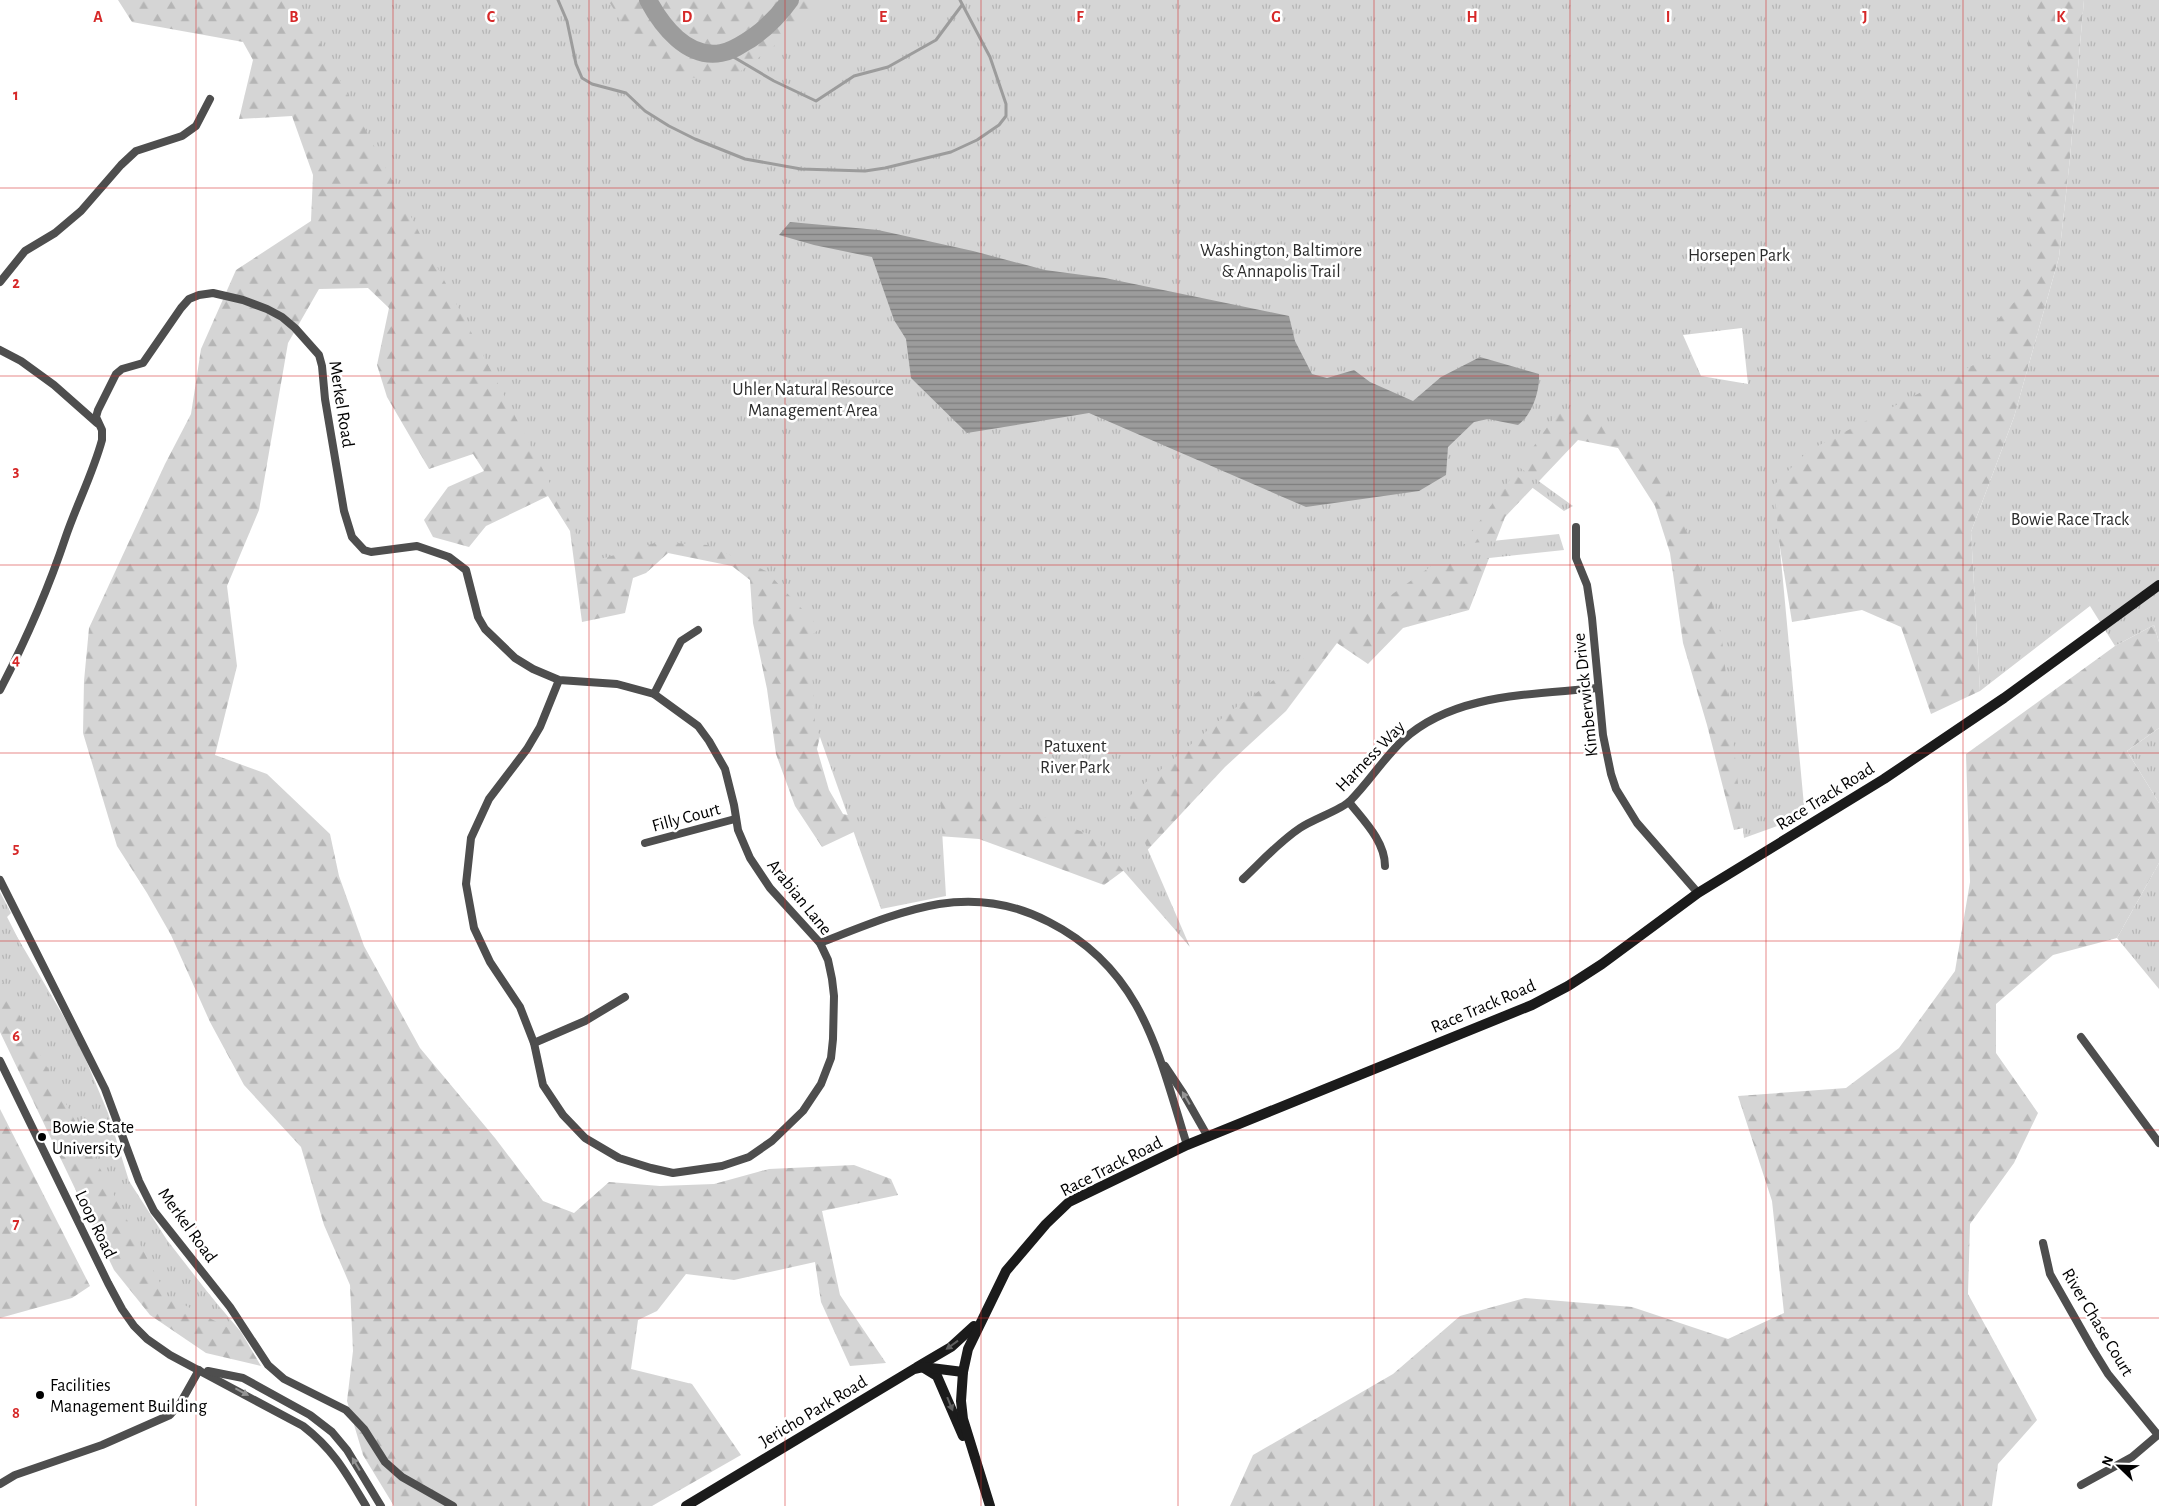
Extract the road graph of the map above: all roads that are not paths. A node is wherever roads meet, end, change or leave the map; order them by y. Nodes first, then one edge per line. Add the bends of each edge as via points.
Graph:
1 (210, 99) dead end
2 (0, 282) edge
3 (0, 350) edge
4 (97, 423) junction
5 (1576, 527) dead end
6 (2159, 585) edge
7 (698, 630) dead end
8 (559, 680) junction
9 (1598, 688) junction
10 (0, 690) edge
11 (654, 694) junction
12 (1349, 802) junction
13 (735, 819) junction
14 (645, 843) dead end
15 (1385, 866) dead end
16 (1243, 879) dead end
17 (0, 880) edge
18 (1698, 893) junction
19 (820, 943) junction
20 (625, 997) dead end
21 (2081, 1037) dead end
22 (534, 1043) junction
23 (1161, 1061) junction
24 (0, 1062) edge
25 (1208, 1137) junction
26 (2159, 1143) edge
27 (1187, 1145) junction
28 (2042, 1243) dead end
29 (984, 1314) junction
30 (919, 1368) junction
31 (199, 1370) junction
32 (963, 1372) junction
33 (2159, 1434) edge
34 (972, 1445) junction
35 (0, 1484) edge
36 (2081, 1485) dead end
37 (366, 1506) edge
38 (381, 1506) edge
39 (453, 1506) edge
40 (686, 1506) edge
41 (990, 1506) edge

1 - 2 street via 196,126 182,136 136,151 81,211 55,233 25,251
3 - 4 street via 54,385
4 - 8 street, Merkel Road via 98,410 116,374 143,363 190,299 213,293 225,295 282,316 319,355 344,511 352,537 364,550 371,552 417,546 460,563 469,578 478,617 485,629 515,658
4 - 10 street, Merkel Road via 103,436 101,445 60,558
5 - 9 street, Kimberwick Drive via 1576,558 1588,593
6 - 18 street, Race Track Road via 1955,732 1794,837
7 - 11 street via 681,641
8 - 11 street, Arabian Lane via 617,684
8 - 22 street, Arabian Lane via 540,727 525,753 481,813 471,838 466,867 474,928 490,962 520,1007
9 - 12 street, Harness Way via 1502,698 1441,715 1404,739
9 - 18 street, Kimberwick Drive via 1606,758 1616,789 1648,838
11 - 13 street, Arabian Lane via 698,726 709,741 725,769
12 - 15 street via 1375,836 1385,855
12 - 16 street, Harness Way via 1297,830
13 - 14 street, Filly Court
13 - 19 street, Arabian Lane via 744,846 761,875
17 - 39 street, Merkel Road via 105,1089 139,1181 154,1211 230,1307 268,1365 284,1379 346,1410 364,1429 385,1462
18 - 25 street, Race Track Road via 1602,964 1532,1005
19 - 22 street, Arabian Lane via 828,960 834,996 833,1039 825,1076 803,1111 772,1141 749,1157 722,1166 673,1173 609,1153 579,1133 554,1103 543,1085
19 - 23 street via 893,916 938,904 996,903 1022,910 1065,930 1114,970 1148,1027
20 - 22 street via 585,1021
21 - 26 street
25 -> 23 street
23 - 27 street
24 - 31 street, Loop Road via 122,1309 147,1339
25 - 27 street, Race Track Road
27 - 29 street, Race Track Road via 1069,1202 1016,1258
28 - 33 street, River Chase Court via 2050,1274 2092,1348 2108,1374
29 -> 30 street, Jericho Park Road via 951,1347
29 - 32 street, Race Track Road via 968,1349
30 - 32 street
30 -> 34 street via 937,1376 963,1436
30 - 40 street, Jericho Park Road
31 - 35 street via 181,1402 170,1414 102,1445 15,1475
31 -> 37 street, Loop Road via 303,1426 336,1458
38 -> 31 street, Loop Road via 347,1450 332,1432 310,1415 243,1378
32 - 34 street, Race Track Road via 961,1401
33 - 36 street via 2132,1456
34 - 41 street, Race Track Road

